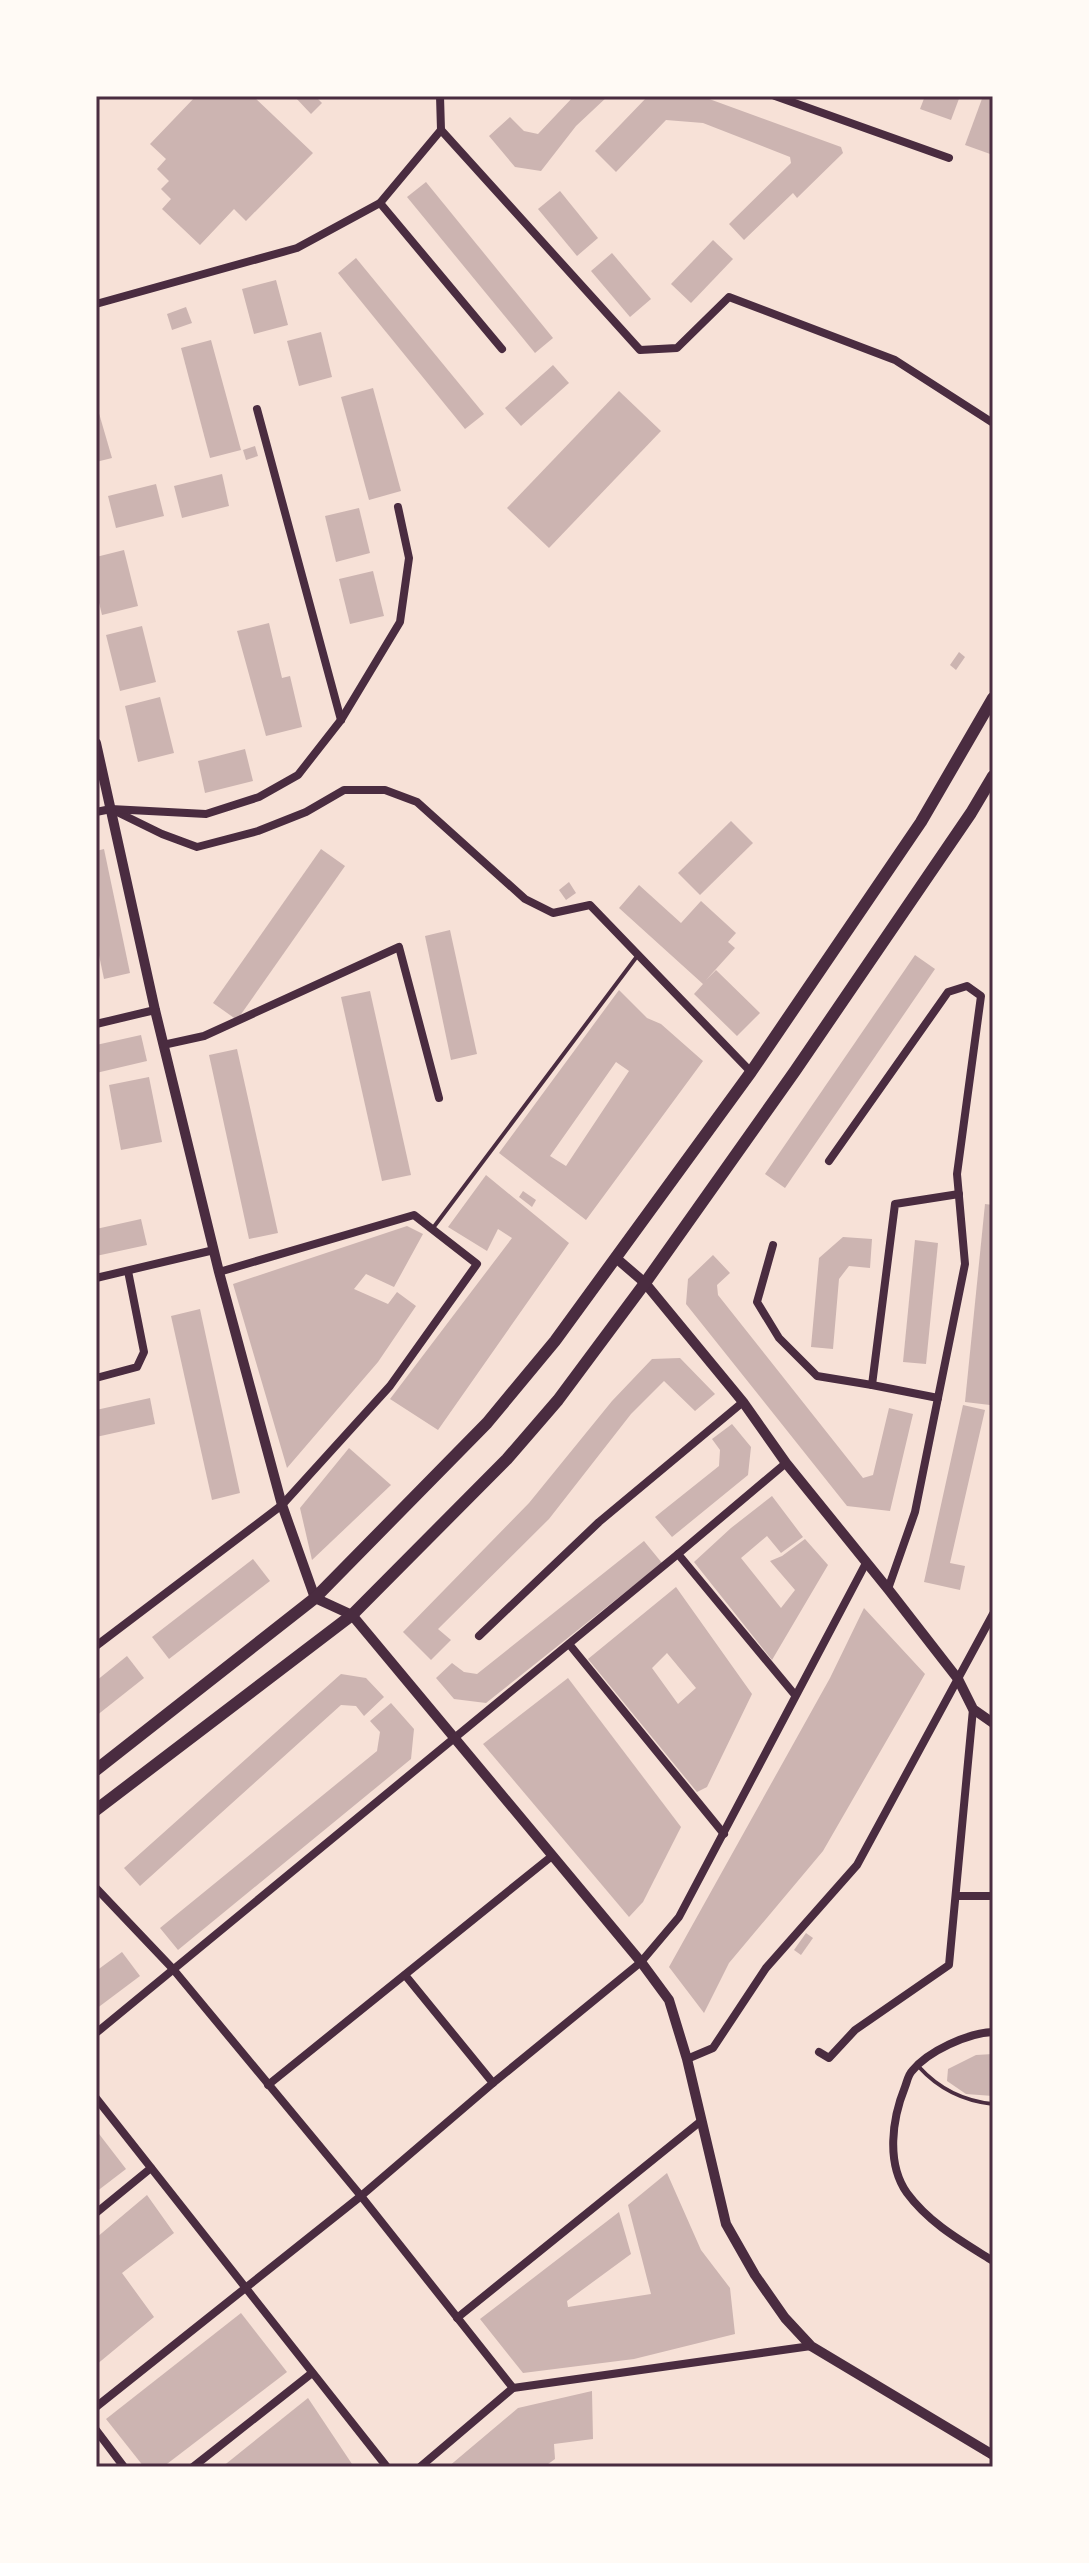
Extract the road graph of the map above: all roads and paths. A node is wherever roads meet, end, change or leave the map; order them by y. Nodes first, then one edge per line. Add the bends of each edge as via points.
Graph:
1 (440, 96) edge
2 (775, 96) edge
3 (441, 130) junction
4 (949, 158) dead end
5 (380, 203) junction
6 (96, 304) edge
7 (502, 349) dead end
8 (257, 409) dead end
9 (993, 423) edge
10 (398, 507) dead end
11 (993, 698) edge
12 (341, 720) junction
13 (96, 743) edge
14 (993, 776) edge
15 (111, 809) junction
16 (96, 812) edge
17 (638, 955) junction
18 (155, 1010) junction
19 (96, 1024) edge
20 (163, 1045) junction
21 (751, 1072) junction
22 (439, 1098) dead end
23 (829, 1161) dead end
24 (959, 1194) junction
25 (432, 1230) junction
26 (773, 1245) dead end
27 (214, 1250) junction
28 (616, 1258) junction
29 (128, 1271) junction
30 (219, 1272) junction
31 (96, 1278) edge
32 (645, 1283) junction
33 (96, 1378) edge
34 (872, 1385) junction
35 (938, 1398) junction
36 (743, 1402) junction
37 (786, 1463) junction
38 (282, 1505) junction
39 (678, 1554) junction
40 (866, 1563) junction
41 (888, 1589) junction
42 (315, 1598) junction
43 (993, 1614) edge
44 (352, 1615) junction
45 (479, 1636) dead end
46 (569, 1644) junction
47 (96, 1646) edge
48 (958, 1679) junction
49 (795, 1695) junction
50 (973, 1709) junction
51 (993, 1723) edge
52 (455, 1739) junction
53 (96, 1770) edge
54 (96, 1810) edge
55 (724, 1834) junction
56 (552, 1856) junction
57 (96, 1888) edge
58 (956, 1896) junction
59 (993, 1896) edge
60 (641, 1962) junction
61 (173, 1969) junction
62 (405, 1975) junction
63 (993, 2032) edge
64 (96, 2033) edge
65 (819, 2052) dead end
66 (687, 2059) junction
67 (918, 2066) junction
68 (493, 2083) junction
69 (268, 2085) junction
70 (96, 2098) edge
71 (993, 2104) edge
72 (701, 2121) junction
73 (151, 2168) junction
74 (361, 2196) junction
75 (96, 2213) edge
76 (993, 2261) edge
77 (244, 2288) junction
78 (457, 2318) junction
79 (811, 2346) junction
80 (312, 2373) junction
81 (513, 2388) junction
82 (96, 2407) edge
83 (96, 2430) edge
84 (993, 2455) edge
85 (124, 2467) edge
86 (193, 2467) edge
87 (387, 2467) edge
88 (420, 2467) edge

1 - 3 street
2 - 4 street
3 - 5 street
3 - 9 street via 640,350 677,348 729,297 895,360
5 - 6 street via 297,248
5 - 7 street
8 - 12 street
10 - 12 street via 409,558 400,622
11 - 21 main road via 921,822
12 - 15 street via 298,775 259,797 206,814
13 - 15 street
14 - 32 main road
15 - 16 street
15 - 17 street via 197,847 258,831 344,790 385,790 417,802 525,899 553,913 590,905
15 - 18 street
17 - 21 street
17 - 25 lane
18 - 19 street
18 - 20 street
20 - 22 street via 204,1036 399,947
20 - 27 street
21 - 28 main road
23 - 24 street via 948,992 967,986 981,996 957,1174
24 - 34 street via 895,1204
24 - 35 street via 965,1264
25 - 30 street via 414,1215
25 - 38 street via 477,1264 390,1386
26 - 34 street via 757,1302 779,1338 817,1376
27 - 29 street
27 - 30 street
28 - 32 street
28 - 42 main road via 487,1423
29 - 31 street
29 - 33 street via 142,1360 137,1367
30 - 38 street
32 - 36 street
32 - 44 main road via 507,1459
34 - 35 street
35 - 41 street via 915,1512
36 - 37 street
36 - 45 street via 599,1522
37 - 39 street
37 - 40 street
38 - 42 street
38 - 47 street
39 - 46 street
39 - 49 street
40 - 41 street
40 - 49 street
41 - 48 street
42 - 44 street
42 - 53 main road
43 - 48 street
44 - 52 street
44 - 54 main road
46 - 52 street
46 - 55 street
48 - 50 street
48 - 66 street via 857,1865 766,1968 713,2048
49 - 55 street
50 - 51 street
50 - 58 street
52 - 56 street
52 - 61 street
55 - 60 street via 679,1917
56 - 60 street
56 - 62 street
57 - 61 street
58 - 59 street
58 - 65 street via 949,1965 855,2030 829,2058
60 - 66 street via 669,2000
60 - 68 street
61 - 64 street
61 - 69 street
62 - 68 street
62 - 69 street
63 - 67 street via 937,2051
66 - 72 street
67 - 71 lane via 935,2085 973,2102
67 - 76 street via 896,2110 892,2151 905,2190 929,2218
68 - 74 street
69 - 74 street
70 - 73 street
72 - 78 street
72 - 79 street via 726,2224 755,2275
73 - 75 street
73 - 77 street
74 - 77 street
74 - 78 street
77 - 80 street
77 - 82 street
78 - 81 street
79 - 81 street
79 - 84 street
80 - 86 street
80 - 87 street
81 - 88 street
83 - 85 street

